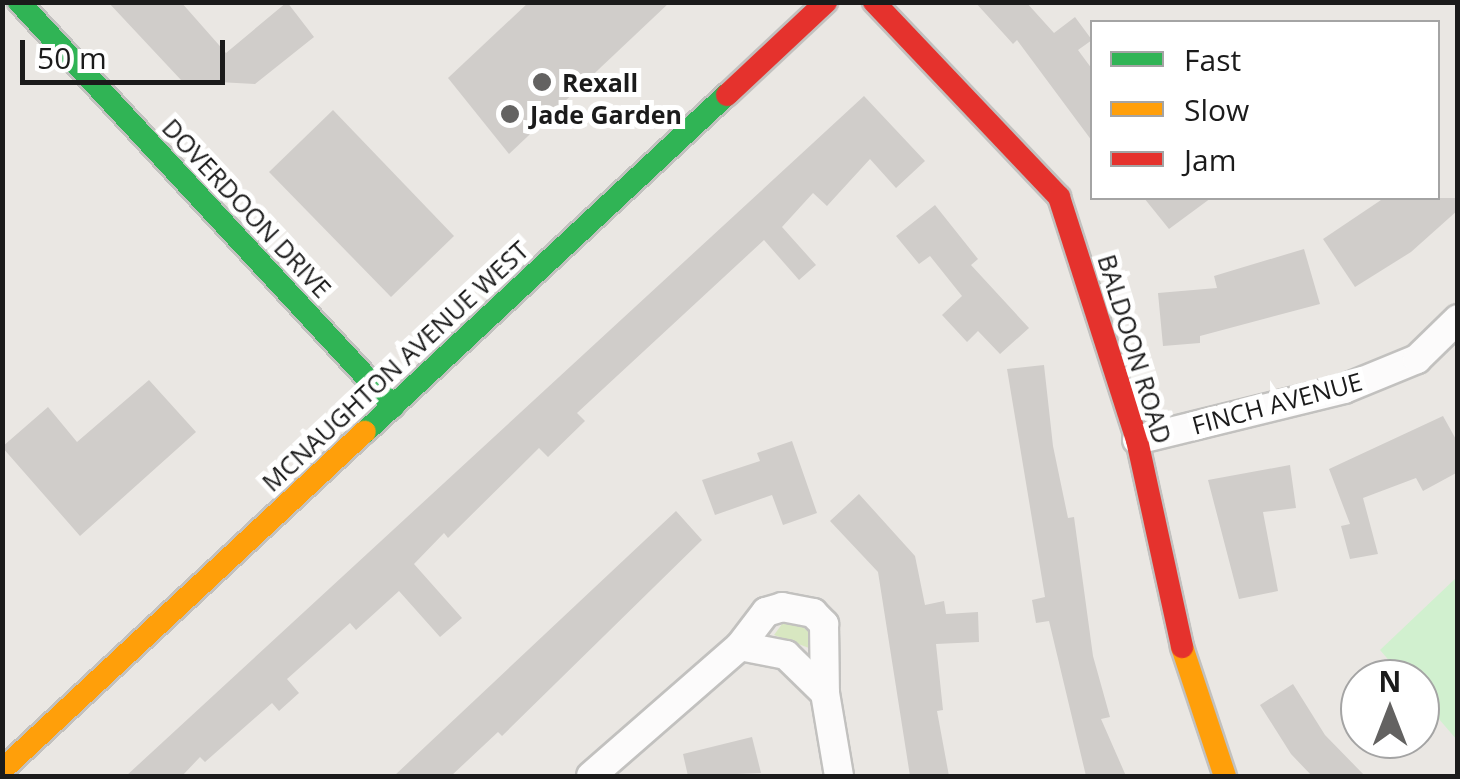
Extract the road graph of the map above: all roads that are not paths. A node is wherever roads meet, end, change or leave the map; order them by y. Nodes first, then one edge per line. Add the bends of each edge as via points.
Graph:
1 (20, 2) edge
2 (826, 2) edge
3 (874, 2) edge
4 (1458, 319) edge
5 (393, 406) junction
6 (1137, 440) junction
7 (740, 646) junction
8 (824, 693) junction
9 (2, 770) edge
10 (591, 776) edge
11 (839, 776) edge
12 (1225, 776) edge

1 - 5 street, DOVERDOON DRIVE
2 - 5 street, MCNAUGHTON AVENUE WEST
3 - 6 street, BALDOON ROAD via 1059,197
4 - 6 street, FINCH AVENUE via 1417,359 1344,389
5 - 9 street, MCNAUGHTON AVENUE WEST
6 - 12 street, BALDOON ROAD via 1192,690
7 - 8 street via 786,654
7 - 8 street via 766,612 782,607 813,613 829,638
7 - 10 street
8 - 11 street

